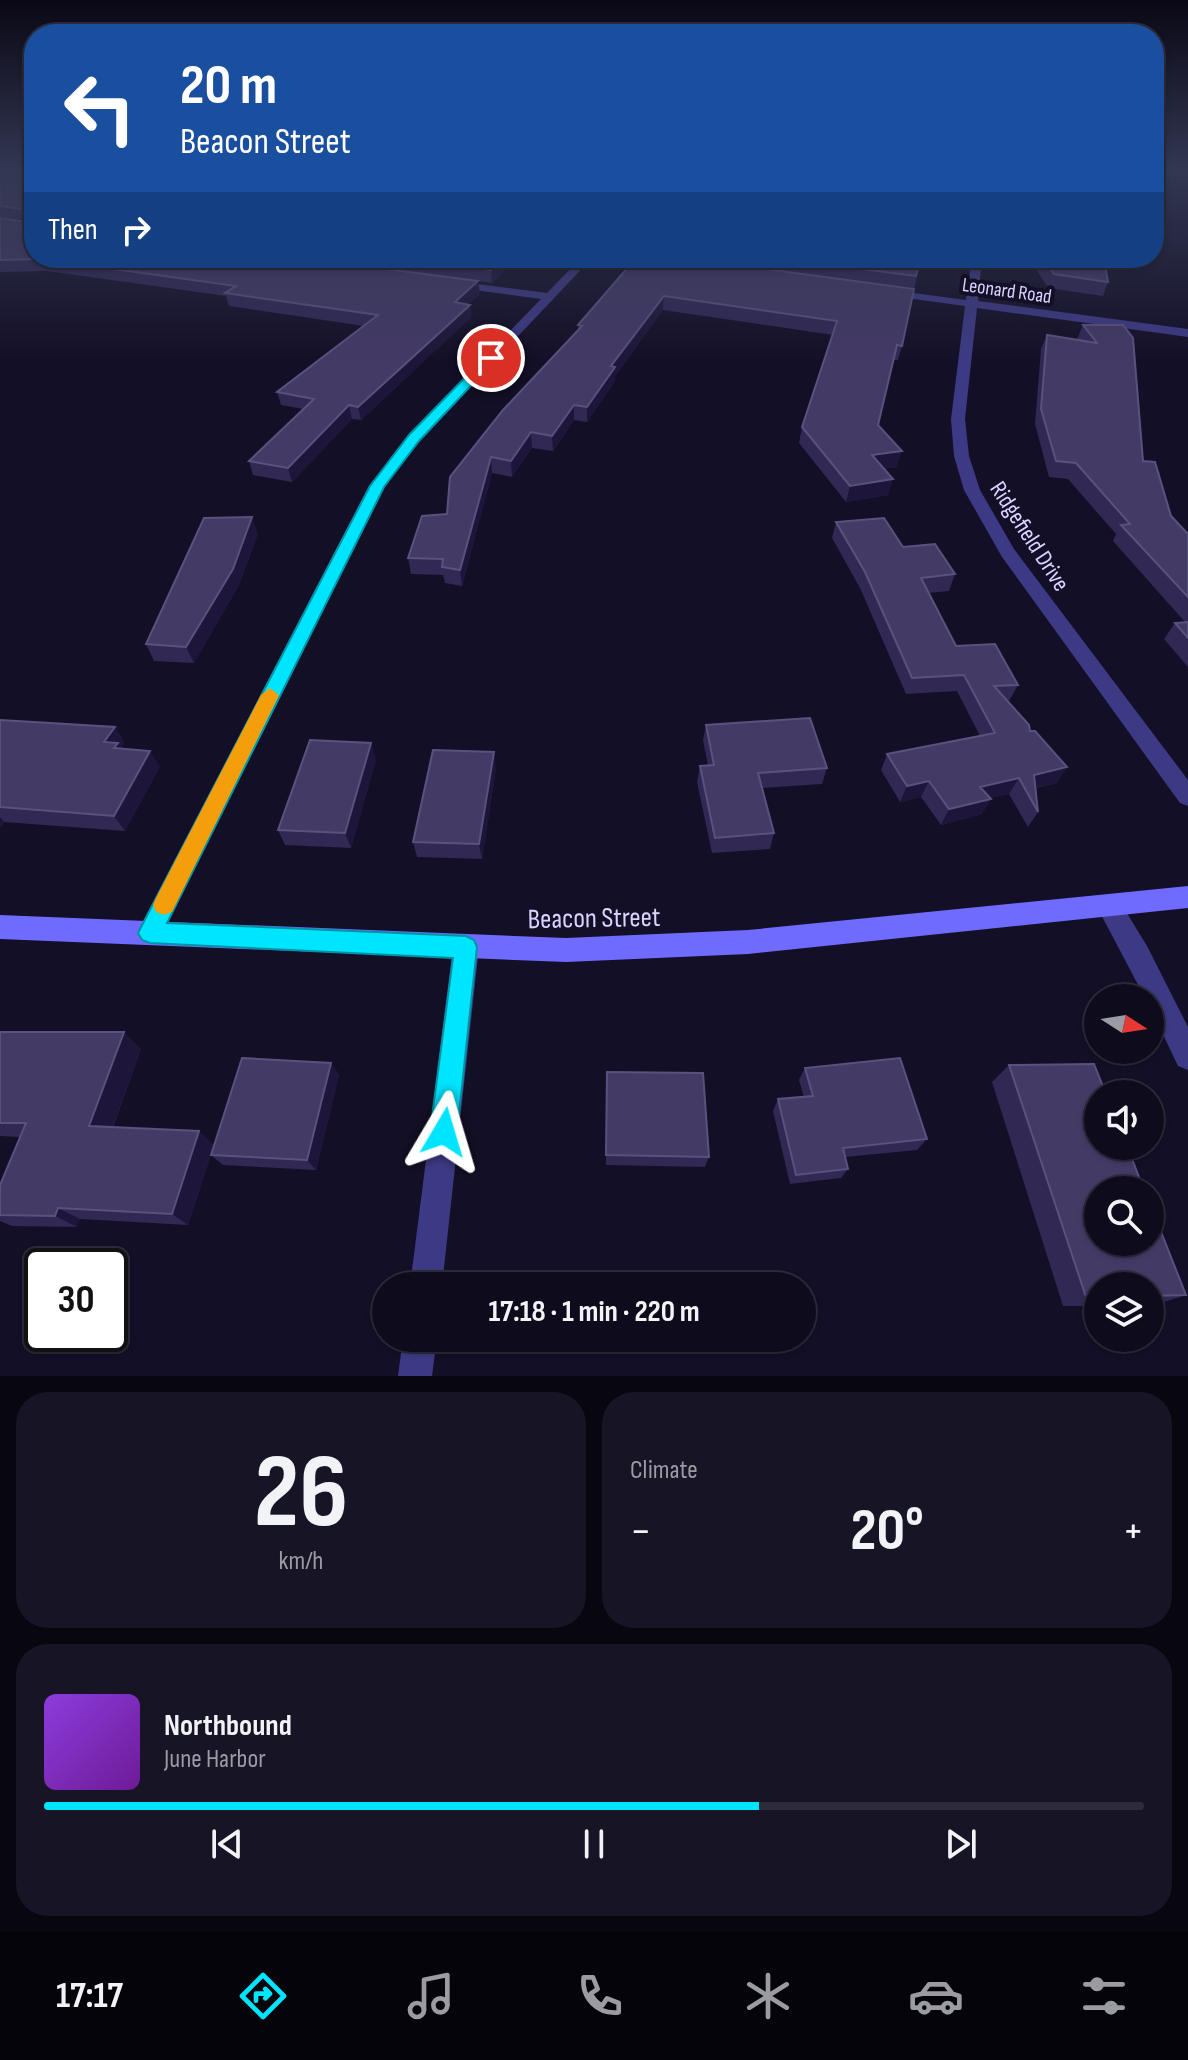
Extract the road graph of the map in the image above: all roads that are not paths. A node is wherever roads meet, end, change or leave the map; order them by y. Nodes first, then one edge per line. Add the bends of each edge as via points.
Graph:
1 (577, 268) edge
2 (976, 268) edge
3 (443, 283) edge
4 (863, 289) edge
5 (549, 297) junction
6 (972, 304) junction
7 (1188, 333) edge
8 (1188, 797) edge
9 (1188, 897) edge
10 (1108, 905) junction
11 (0, 927) edge
12 (150, 933) junction
13 (466, 947) junction
14 (1188, 1056) edge
15 (428, 1272) edge
16 (418, 1352) edge
17 (415, 1376) edge

1 - 5 street
2 - 6 street, Ridgefield Drive
3 - 5 street
4 - 6 street, Leonard Road
5 - 12 street via 414,438 377,486
6 - 7 street, Leonard Road
6 - 8 street, Ridgefield Drive via 957,438 966,479 1008,553
9 - 10 street, Beacon Street
10 - 13 street, Beacon Street via 748,942 566,950
10 - 14 street
11 - 12 street, Beacon Street
12 - 13 street, Beacon Street
13 - 15 street
16 - 17 street

